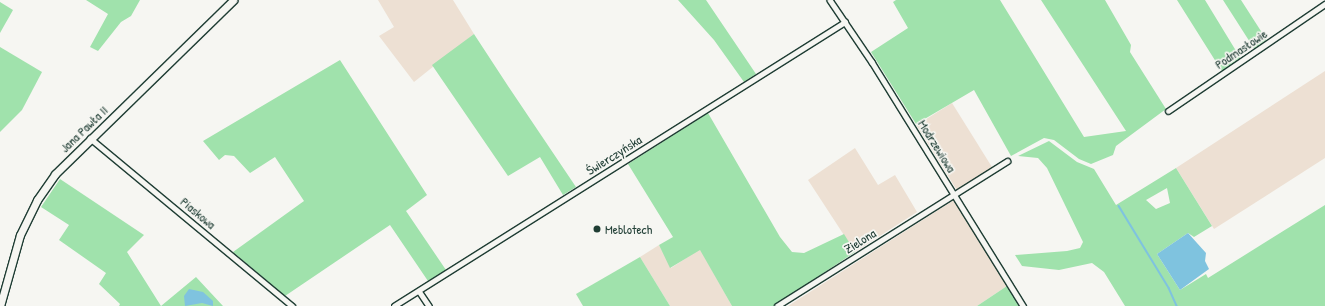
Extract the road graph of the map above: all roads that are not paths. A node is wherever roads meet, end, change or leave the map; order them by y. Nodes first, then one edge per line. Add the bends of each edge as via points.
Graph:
1 (233, 0) edge
2 (830, 0) edge
3 (1325, 4) edge
4 (845, 22) junction
5 (1168, 111) dead end
6 (90, 138) junction
7 (1007, 161) dead end
8 (955, 195) junction
9 (419, 290) junction
10 (0, 306) edge
11 (292, 306) edge
12 (394, 306) edge
13 (429, 306) edge
14 (777, 306) edge
15 (1023, 306) edge

1 - 6 main road, Jana Pawła II
2 - 4 street, Modrzewiowa
3 - 5 street, Podmasłowie
4 - 8 street, Modrzewiowa
4 - 9 street, Świerczyńska
6 - 10 main road, Jana Pawła II via 55,174 37,200 15,250
6 - 11 street, Piaskowa
7 - 8 street, Zielona
8 - 14 street, Zielona
8 - 15 street, Modrzewiowa
9 - 12 street, Świerczyńska
9 - 13 street

